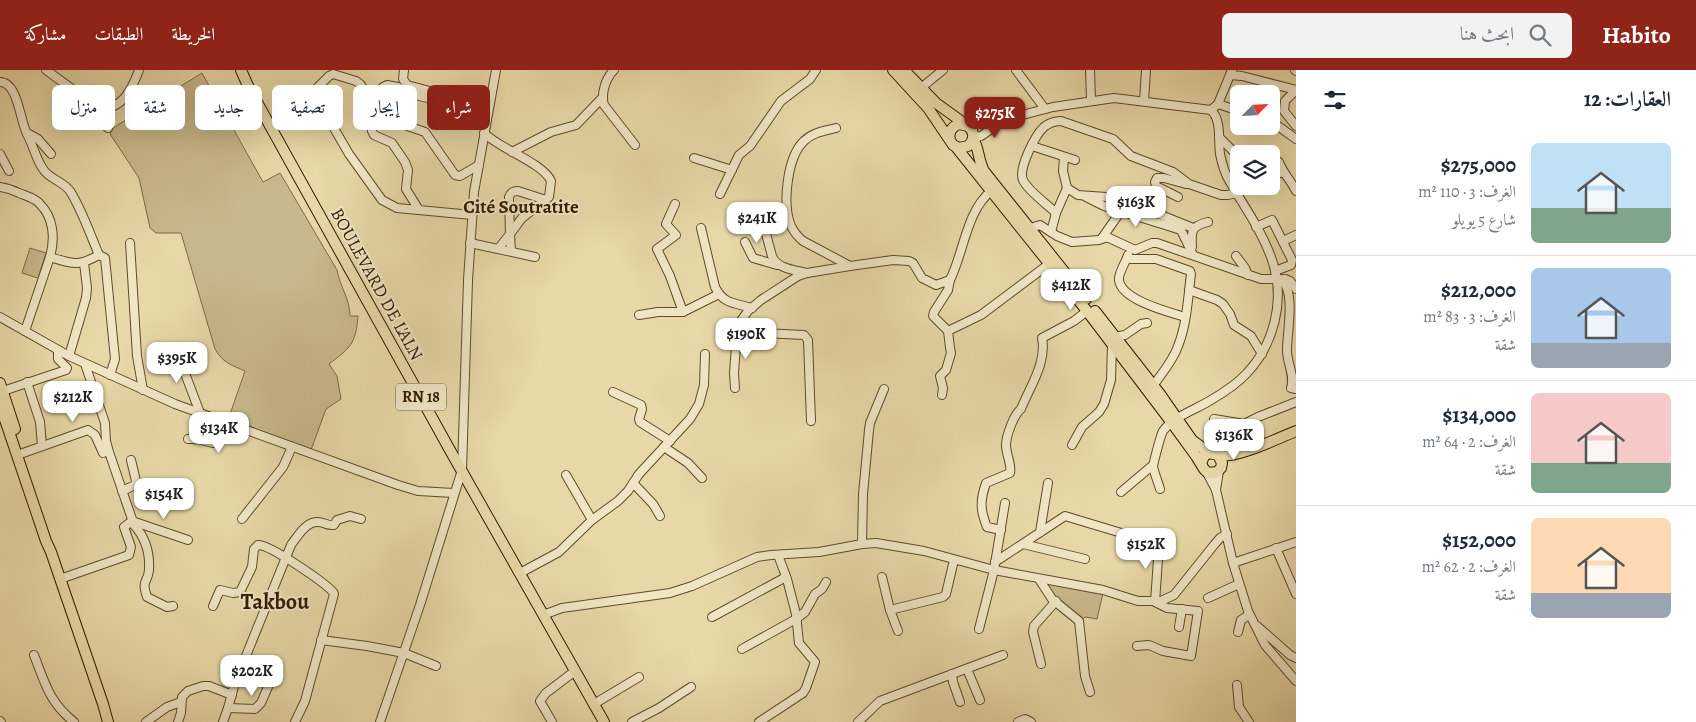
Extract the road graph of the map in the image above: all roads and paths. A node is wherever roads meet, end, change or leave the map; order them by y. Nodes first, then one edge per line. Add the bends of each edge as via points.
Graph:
1 (46, 70) edge
2 (242, 70) edge
3 (404, 70) edge
4 (496, 70) edge
5 (614, 70) edge
6 (816, 70) edge
7 (893, 70) edge
8 (904, 70) edge
9 (943, 70) edge
10 (1016, 70) edge
11 (1090, 70) edge
12 (1146, 70) edge
13 (136, 72) edge
14 (1231, 72) edge
15 (0, 82) edge
16 (67, 85) edge
17 (921, 88) junction
18 (427, 90) edge
19 (1296, 90) edge
20 (427, 98) edge
21 (602, 98) junction
22 (1091, 100) junction
23 (490, 101) edge
24 (1144, 101) junction
25 (1218, 104) junction
26 (115, 106) edge
27 (1230, 108) edge
28 (1044, 109) junction
29 (1211, 110) junction
30 (1007, 118) junction
31 (965, 124) junction
32 (1296, 126) edge
33 (1280, 127) edge
34 (836, 128) dead end
35 (485, 130) edge
36 (26, 133) junction
37 (484, 134) junction
38 (1219, 138) junction
39 (973, 139) junction
40 (1296, 139) edge
41 (953, 144) junction
42 (635, 145) dead end
43 (1032, 146) junction
44 (1230, 148) edge
45 (512, 152) junction
46 (0, 154) edge
47 (51, 154) dead end
48 (1064, 157) junction
49 (694, 158) dead end
50 (1076, 160) dead end
51 (478, 165) junction
52 (1280, 165) edge
53 (732, 170) junction
54 (9, 171) dead end
55 (1283, 172) junction
56 (1280, 173) edge
57 (1230, 181) edge
58 (1189, 184) junction
59 (0, 187) edge
60 (1067, 188) junction
61 (991, 191) junction
62 (1296, 191) edge
63 (720, 194) dead end
64 (1230, 194) edge
65 (1237, 195) edge
66 (1084, 196) junction
67 (1178, 197) dead end
68 (546, 200) junction
69 (675, 204) dead end
70 (419, 210) junction
71 (787, 211) junction
72 (1122, 211) junction
73 (1056, 213) junction
74 (472, 215) junction
75 (1208, 222) dead end
76 (1256, 227) junction
77 (701, 228) dead end
78 (1030, 228) junction
79 (1193, 228) junction
80 (1051, 232) junction
81 (510, 234) junction
82 (1296, 235) edge
83 (1102, 238) junction
84 (1283, 241) junction
85 (746, 242) dead end
86 (130, 243) dead end
87 (470, 243) junction
88 (498, 248) junction
89 (1130, 248) junction
90 (511, 251) junction
91 (99, 255) junction
92 (1193, 255) junction
93 (1236, 256) dead end
94 (50, 257) junction
95 (535, 257) dead end
96 (1127, 259) junction
97 (84, 263) junction
98 (1049, 264) junction
99 (780, 266) junction
100 (850, 266) junction
101 (807, 273) junction
102 (1248, 275) junction
103 (1277, 276) junction
104 (950, 280) junction
105 (1296, 288) edge
106 (1189, 290) junction
107 (719, 294) junction
108 (752, 308) junction
109 (683, 312) junction
110 (1087, 312) junction
111 (639, 315) dead end
112 (0, 317) edge
113 (1185, 317) junction
114 (1147, 323) dead end
115 (25, 331) junction
116 (948, 331) junction
117 (738, 332) junction
118 (1114, 341) junction
119 (175, 347) dead end
120 (58, 350) junction
121 (705, 354) dead end
122 (1262, 354) junction
123 (69, 356) junction
124 (85, 364) junction
125 (1294, 374) edge
126 (110, 375) junction
127 (27, 382) junction
128 (1153, 386) junction
129 (1, 387) edge
130 (734, 388) dead end
131 (1294, 388) edge
132 (143, 390) junction
133 (884, 390) dead end
134 (613, 392) dead end
135 (942, 395) dead end
136 (1296, 402) edge
137 (0, 405) edge
138 (200, 413) junction
139 (1214, 419) dead end
140 (811, 421) dead end
141 (1174, 421) junction
142 (231, 425) junction
143 (1296, 431) edge
144 (1296, 438) edge
145 (188, 439) dead end
146 (667, 444) junction
147 (1072, 445) dead end
148 (42, 446) junction
149 (292, 447) junction
150 (23, 453) junction
151 (102, 453) dead end
152 (1214, 454) junction
153 (131, 460) dead end
154 (1153, 466) junction
155 (1204, 468) junction
156 (1220, 469) junction
157 (462, 470) junction
158 (566, 475) dead end
159 (702, 478) dead end
160 (633, 483) junction
161 (1048, 483) dead end
162 (1160, 489) dead end
163 (1216, 490) junction
164 (122, 491) junction
165 (1121, 492) dead end
166 (454, 493) junction
167 (1005, 503) dead end
168 (660, 516) dead end
169 (242, 519) dead end
170 (361, 520) dead end
171 (592, 520) junction
172 (132, 521) junction
173 (1001, 530) junction
174 (1040, 532) junction
175 (1227, 534) junction
176 (1128, 535) dead end
177 (188, 540) dead end
178 (1296, 542) edge
179 (862, 544) junction
180 (1023, 544) junction
181 (1164, 545) dead end
182 (1276, 548) junction
183 (51, 552) junction
184 (778, 555) junction
185 (285, 558) junction
186 (1085, 559) dead end
187 (954, 560) junction
188 (1233, 563) junction
189 (994, 566) junction
190 (520, 573) junction
191 (786, 577) junction
192 (882, 577) dead end
193 (60, 579) junction
194 (1039, 579) junction
195 (826, 582) dead end
196 (1239, 584) junction
197 (1296, 594) edge
198 (1208, 598) dead end
199 (1056, 602) junction
200 (1155, 602) junction
201 (173, 606) dead end
202 (213, 606) dead end
203 (1182, 609) junction
204 (890, 610) junction
205 (543, 614) junction
206 (1249, 614) junction
207 (712, 617) dead end
208 (796, 619) junction
209 (1254, 623) junction
210 (1179, 627) dead end
211 (979, 629) dead end
212 (898, 631) dead end
213 (1238, 632) dead end
214 (321, 640) junction
215 (1137, 646) dead end
216 (742, 649) dead end
217 (404, 652) junction
218 (34, 655) dead end
219 (1003, 655) dead end
220 (1296, 658) edge
221 (1041, 664) dead end
222 (436, 666) dead end
223 (967, 668) junction
224 (575, 671) junction
225 (952, 674) junction
226 (639, 677) dead end
227 (271, 680) dead end
228 (1296, 681) edge
229 (1237, 685) dead end
230 (691, 687) dead end
231 (1090, 692) dead end
232 (232, 695) junction
233 (980, 700) dead end
234 (181, 702) junction
235 (960, 702) dead end
236 (594, 704) junction
237 (228, 708) junction
238 (74, 722) edge
239 (108, 722) edge
240 (146, 722) edge
241 (178, 722) edge
242 (223, 722) edge
243 (295, 722) edge
244 (380, 722) edge
245 (552, 722) edge
246 (604, 722) edge
247 (632, 722) edge
248 (759, 722) edge
249 (858, 722) edge
250 (1018, 722) edge
251 (1031, 722) edge
252 (1249, 722) edge

1 - 16 street
2 - 157 main road, BOULEVARD DE L'ALN / RN 18
3 - 18 street via 403,79 407,85
4 - 23 street
5 - 21 street via 608,76
6 - 53 street via 781,101
7 - 41 main road via 928,108
8 - 17 main road
9 - 17 street
10 - 28 street
11 - 22 street
12 - 24 street
13 - 26 street via 124,98
14 - 19 street
14 - 25 street
15 - 36 street via 14,92
17 - 31 main road
19 - 32 street via 1285,100 1284,111
20 - 51 street via 387,85 379,91 378,101 393,121 425,132 455,175 460,176
21 - 42 street via 605,109
21 - 45 street via 576,125 551,132
22 - 24 street
22 - 28 street
24 - 29 street
25 - 27 street
25 - 29 street
28 - 30 street
29 - 38 street via 1216,118
30 - 31 street
30 - 39 street
31 - 39 main road via 972,130
31 - 41 main road via 959,124 950,132
33 - 40 street
34 - 71 street via 813,134 797,152 790,170
35 - 37 street
36 - 47 street via 38,139
36 - 91 street via 43,170 71,192
37 - 45 street
37 - 51 street
38 - 44 street
38 - 57 street via 1222,164
39 - 41 main road via 962,148
39 - 78 main road via 984,171
41 - 61 main road
43 - 48 street
43 - 58 street via 1043,128 1062,121 1113,139 1125,153 1173,172
43 - 73 street via 1023,167 1023,181
45 - 68 street via 549,175 552,187
46 - 54 street
48 - 50 street
48 - 60 street
49 - 53 street
51 - 74 street
52 - 55 street
53 - 63 street
55 - 56 street
55 - 62 street
58 - 64 street
58 - 67 street via 1157,178 1156,186
59 - 94 street via 32,198 45,210 53,233
60 - 66 street
60 - 73 street
61 - 98 main road
61 - 104 street via 973,219
65 - 76 street
66 - 72 street
66 - 79 street via 1106,197
68 - 81 street via 522,218
68 - 81 street via 518,191 511,194
69 - 109 street via 666,224 676,235 657,249
70 - 70 street via 406,189 408,170 405,162 392,143 374,135 367,93 356,81 336,74 329,76 313,92 349,154 382,200 397,208
70 - 74 street
71 - 99 street via 764,217 761,221 774,261
71 - 100 street via 790,224 802,241
72 - 83 street
72 - 92 street via 1181,230
73 - 80 street
74 - 87 street
75 - 79 street
76 - 84 street via 1272,220
76 - 103 street
77 - 107 street
78 - 80 street via 1040,225
78 - 118 main road
79 - 92 street
80 - 83 street via 1072,242
81 - 88 street
81 - 90 street
82 - 84 street
83 - 89 street
84 - 103 street via 1292,263
85 - 99 street via 753,258
86 - 132 street via 137,356
87 - 88 street
87 - 157 street
88 - 90 street
89 - 92 street via 1139,249 1157,242
89 - 96 street
90 - 95 street
91 - 97 street
91 - 126 street via 105,258 106,263 115,359
92 - 102 street
93 - 102 street
94 - 97 street
94 - 115 street
96 - 106 street via 1156,259 1190,271
96 - 113 street via 1119,278 1125,290 1140,302
97 - 123 street via 88,288
98 - 110 main road
98 - 116 street via 981,315
99 - 101 street
100 - 101 street
100 - 104 street via 909,261 929,282 936,285
101 - 108 street
102 - 103 street via 1260,279
103 - 105 street via 1290,281
103 - 122 street via 1275,318
103 - 125 street via 1288,286 1290,295 1287,350
104 - 116 street via 933,316
106 - 113 street
106 - 122 street via 1222,304 1234,325 1251,336
107 - 108 street via 728,301
107 - 109 street
108 - 117 street via 735,329
109 - 111 street
110 - 118 main road
110 - 173 street via 1042,338 1040,365 1021,409 1015,413 1006,444 1010,474 986,483 980,505 987,527
112 - 115 street
113 - 128 street via 1178,347
114 - 118 street
115 - 120 street
116 - 135 street via 951,353 946,370 940,376
117 - 130 street
117 - 140 street via 804,335 809,359
118 - 128 main road
118 - 141 main road
118 - 147 street via 1111,380 1104,404 1082,427
119 - 138 street
120 - 123 street
120 - 127 street via 58,359 66,370
121 - 146 street via 704,385 696,412
122 - 141 street via 1246,375 1226,391
123 - 124 street
124 - 126 street
124 - 164 street
125 - 131 street
126 - 132 street
127 - 129 street
127 - 148 street via 40,422
128 - 141 main road
129 - 150 main road
132 - 138 street
133 - 179 street via 870,423
134 - 146 street via 641,405 640,422
136 - 139 street via 1244,424
137 - 183 main road
138 - 142 street
141 - 152 main road via 1192,440
141 - 154 street via 1161,435
141 - 155 main road
142 - 145 street via 214,444 198,438
142 - 149 street
143 - 152 main road via 1238,454 1223,457
144 - 156 main road
146 - 159 street
146 - 160 street
148 - 150 street
148 - 151 street via 88,430 95,435
149 - 166 street via 418,491
149 - 169 street via 283,467
150 - 183 main road via 51,542
152 - 155 main road via 1203,458
152 - 156 main road via 1221,460
153 - 164 street via 135,485
154 - 162 street
154 - 165 street
155 - 156 main road via 1211,474
155 - 163 street
156 - 163 street
157 - 166 street
157 - 190 main road, BOULEVARD DE L'ALN / RN 18
158 - 171 street
160 - 168 street
160 - 171 street via 618,501
161 - 174 street
163 - 175 street
164 - 172 street
166 - 217 street
167 - 173 street
170 - 185 street via 350,516 337,520 334,525 313,522 299,534
171 - 190 street via 559,552
172 - 177 street
172 - 193 street via 124,527 131,547 129,555
172 - 201 street via 146,546 149,573 144,588 147,597 167,607
173 - 189 street
174 - 176 street via 1065,516
174 - 180 street
175 - 188 street
175 - 200 street via 1220,538 1174,595
178 - 182 street
179 - 184 street
179 - 187 street via 894,545
180 - 186 street
180 - 189 street
181 - 200 street via 1158,559
182 - 188 street
182 - 197 street
183 - 193 main road
184 - 191 street
184 - 205 street via 757,557 670,593 562,608
185 - 202 street via 262,545 256,546 252,567 240,592 218,591
185 - 214 street via 334,594
185 - 232 street
187 - 189 street
187 - 204 street via 943,597
188 - 196 street
189 - 194 street
189 - 211 street
190 - 205 main road, BOULEVARD DE L'ALN / RN 18
191 - 207 street
191 - 208 street
192 - 204 street
193 - 239 main road
194 - 199 street
194 - 200 street
195 - 208 street via 806,612
196 - 198 street
196 - 206 street
199 - 221 street via 1034,626
199 - 231 street via 1080,621 1085,676
200 - 203 street via 1167,608
203 - 210 street
203 - 215 street via 1198,611 1191,656 1149,645
204 - 212 street
205 - 224 main road, BOULEVARD DE L'ALN / RN 18
206 - 209 street
206 - 213 street via 1241,620
208 - 216 street
208 - 248 street via 799,643 815,662 806,688
209 - 220 street
209 - 228 street via 1265,645
214 - 217 street
214 - 243 street via 305,701
217 - 222 street
217 - 244 street
218 - 238 street via 52,699
219 - 223 street
223 - 225 street
223 - 233 street
224 - 236 main road, BOULEVARD DE L'ALN / RN 18
224 - 245 street via 540,700
225 - 235 street
225 - 249 street via 880,701
226 - 236 street
227 - 237 street via 262,703 255,709
229 - 252 street via 1240,707
230 - 247 street
232 - 234 street via 203,686 188,691
232 - 237 street
234 - 240 street via 167,707
234 - 241 street
236 - 246 main road, BOULEVARD DE L'ALN / RN 18
237 - 242 street
250 - 251 street via 1025,719

